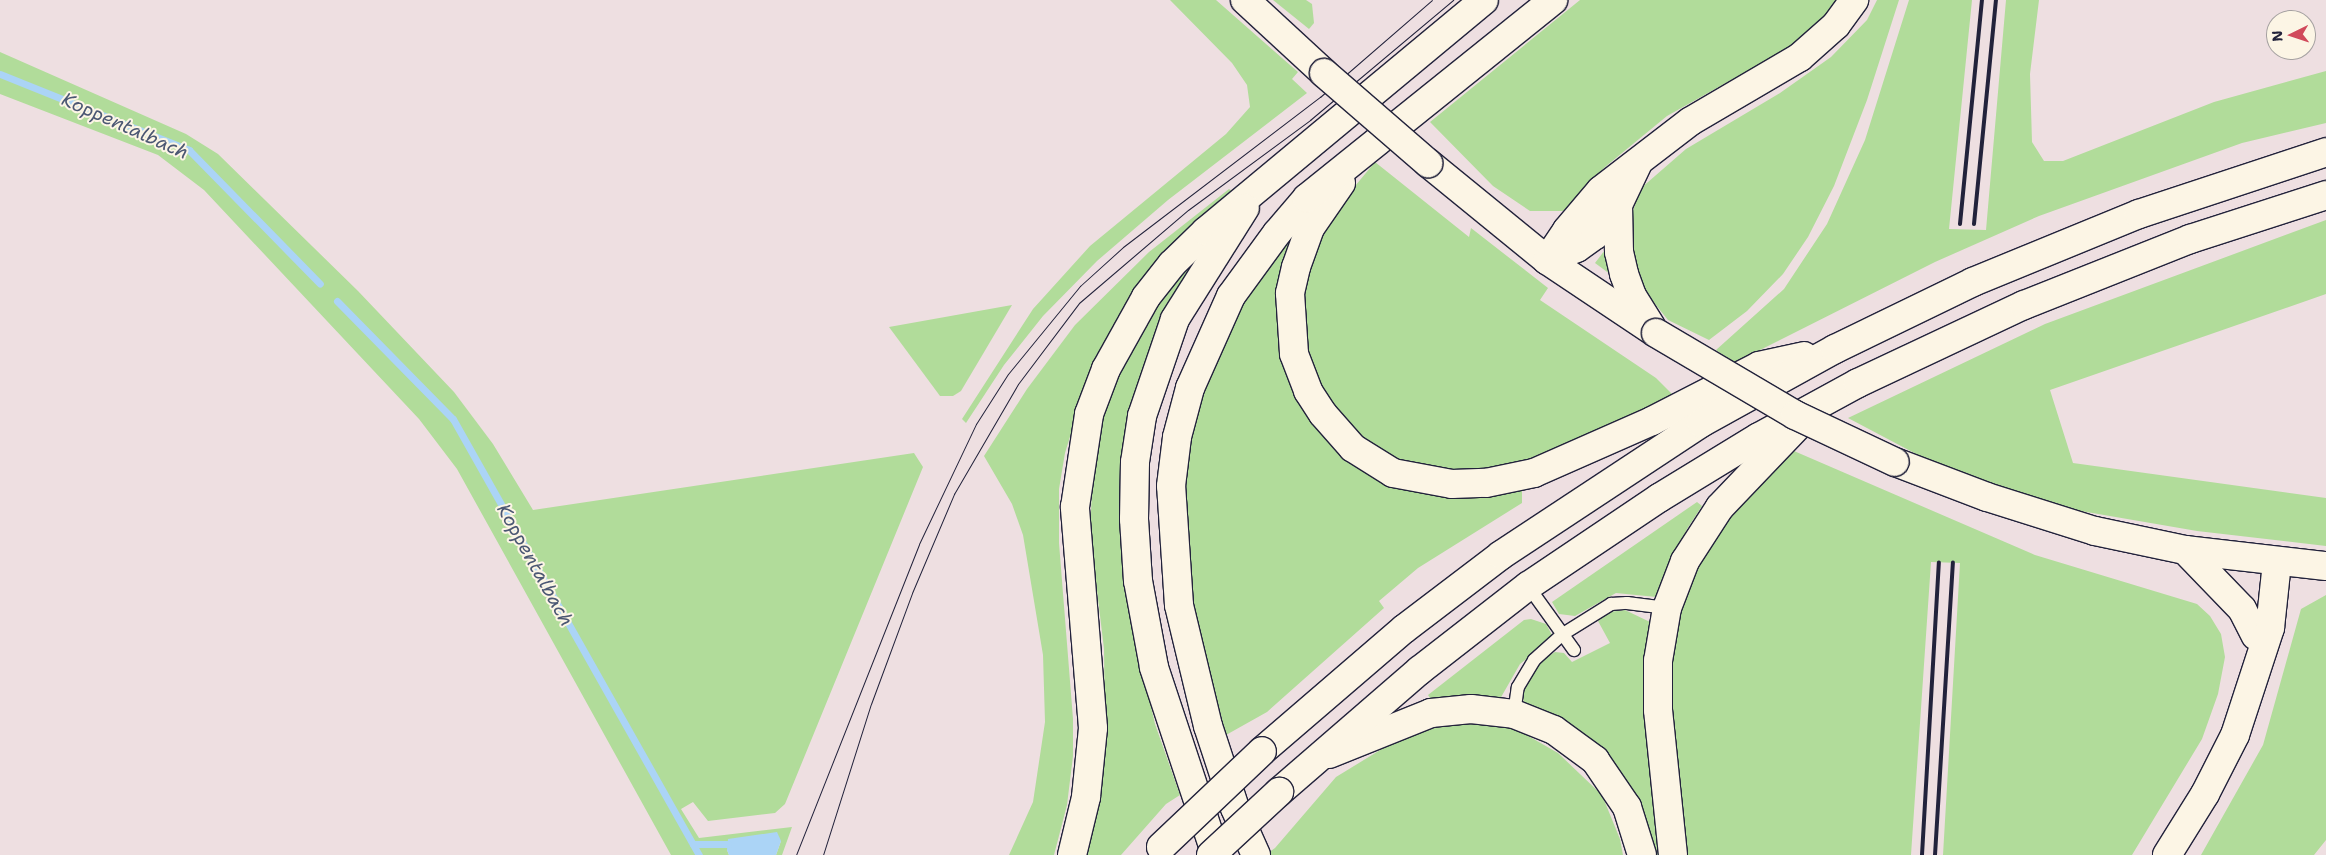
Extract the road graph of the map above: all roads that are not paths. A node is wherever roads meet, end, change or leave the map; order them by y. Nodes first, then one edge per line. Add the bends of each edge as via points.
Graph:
1 (1245, 0) edge
2 (1484, 0) edge
3 (1552, 0) edge
4 (1854, 0) edge
5 (2326, 152) edge
6 (1362, 156) junction
7 (1638, 161) junction
8 (1254, 192) junction
9 (2326, 195) edge
10 (1618, 205) junction
11 (1548, 260) junction
12 (1656, 333) junction
13 (1836, 349) junction
14 (1818, 404) junction
15 (2185, 550) junction
16 (2277, 562) junction
17 (2326, 566) edge
18 (1528, 586) junction
19 (1667, 608) junction
20 (1563, 634) junction
21 (2256, 636) junction
22 (1574, 650) dead end
23 (2257, 665) junction
24 (1514, 714) junction
25 (1316, 758) junction
26 (1157, 851) edge
27 (1072, 855) edge
28 (1212, 855) edge
29 (1216, 855) edge
30 (1256, 855) edge
31 (1642, 855) edge
32 (1673, 855) edge
33 (2167, 855) edge

1 - 11 main road, bridge via 1428,163
2 - 8 main road
3 - 6 main road
4 - 7 main road via 1836,25 1800,57 1691,121
5 - 13 main road via 2076,238 1973,282
6 - 13 main road via 1310,228 1296,267 1290,293 1294,354 1308,391 1323,414 1353,448 1393,473 1452,484 1486,483 1534,473 1652,421 1759,366
6 - 30 main road via 1308,198 1232,296 1196,371 1177,437 1171,520 1179,605 1190,663 1208,726 1235,808
7 - 10 main road
7 - 11 main road via 1602,190 1567,230
8 - 27 main road via 1172,264 1146,297 1106,369 1089,414 1074,507 1093,728 1086,797
8 - 29 main road via 1175,319 1142,416 1136,462 1134,519 1138,581 1154,666
9 - 14 main road via 2235,224 2078,282 1976,326
10 - 11 main road via 1596,235 1577,248
10 - 12 main road via 1619,252 1624,274 1632,296
11 - 12 main road
12 - 15 main road, bridge via 1795,415 1894,462 2062,522
13 - 26 main road, bridge via 1701,423 1501,555 1404,629 1262,751
14 - 18 main road via 1659,498
14 - 19 main road via 1720,507 1685,561
15 - 16 main road
15 - 21 main road via 2242,609
16 - 17 main road
16 - 21 main road via 2263,591
16 - 23 main road via 2270,628
18 - 20 lane
18 - 25 main road via 1420,670
19 - 20 lane via 1627,602 1610,604
19 - 32 main road via 1658,661 1658,710
20 - 22 lane
20 - 24 lane via 1530,667 1518,687
21 - 23 main road
23 - 33 main road via 2236,734 2222,764
24 - 25 main road via 1471,709 1431,713
24 - 31 main road via 1554,730 1595,760 1627,806
25 - 28 main road, bridge

